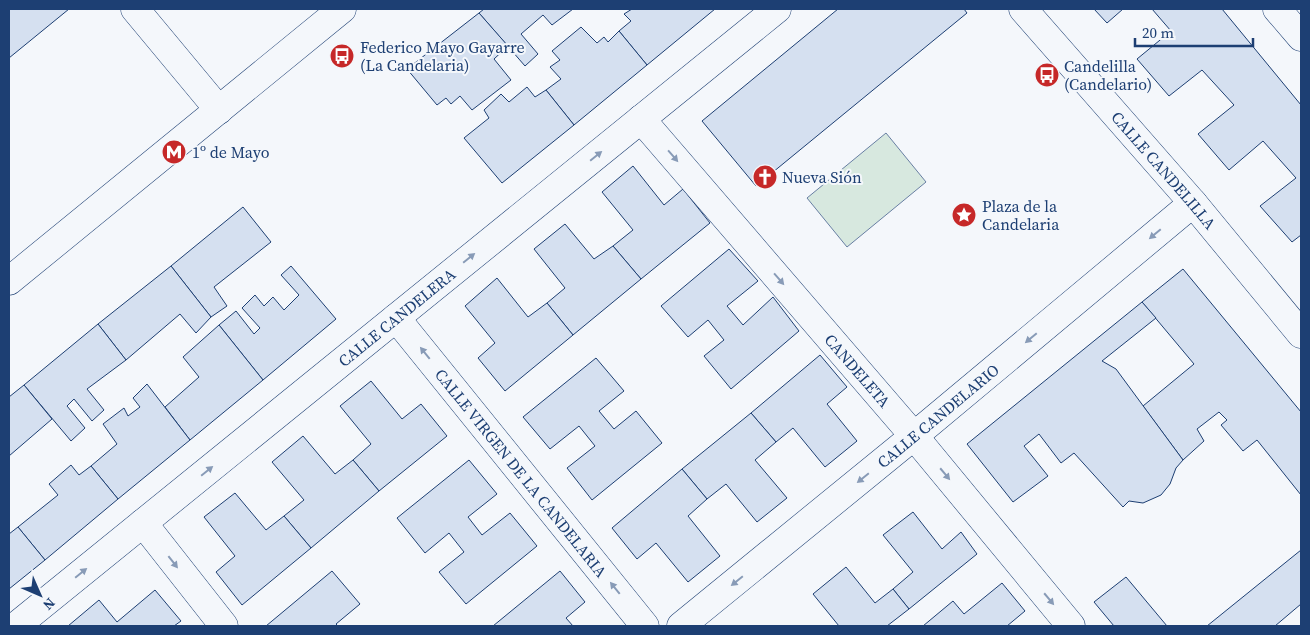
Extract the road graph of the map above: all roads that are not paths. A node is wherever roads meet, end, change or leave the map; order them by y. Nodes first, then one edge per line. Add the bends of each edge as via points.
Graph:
1 (135, 9) edge
2 (342, 9) edge
3 (777, 9) edge
4 (1023, 9) edge
5 (1277, 9) edge
6 (1301, 38) edge
7 (219, 110) junction
8 (642, 119) junction
9 (1193, 203) junction
10 (9, 280) edge
11 (396, 318) junction
12 (1301, 334) edge
13 (914, 436) junction
14 (143, 523) junction
15 (16, 626) edge
16 (224, 626) edge
17 (646, 626) edge
18 (681, 626) edge
19 (1072, 626) edge

1 - 7 street
2 - 7 street
3 - 8 street, CALLE CANDELERA
4 - 9 street, CALLE CANDELILLA
5 - 6 street
7 - 10 street
11 -> 8 street, CALLE CANDELERA
8 -> 13 street, CANDELETA
9 - 12 street, CALLE CANDELILLA
9 -> 13 street, CALLE CANDELARIO
14 -> 11 street, CALLE CANDELERA
17 -> 11 street, CALLE VIRGEN DE LA CANDELARIA
13 -> 18 street, CALLE CANDELARIO
13 -> 19 street, CANDELETA
15 -> 14 street, CALLE CANDELERA
14 -> 16 street

